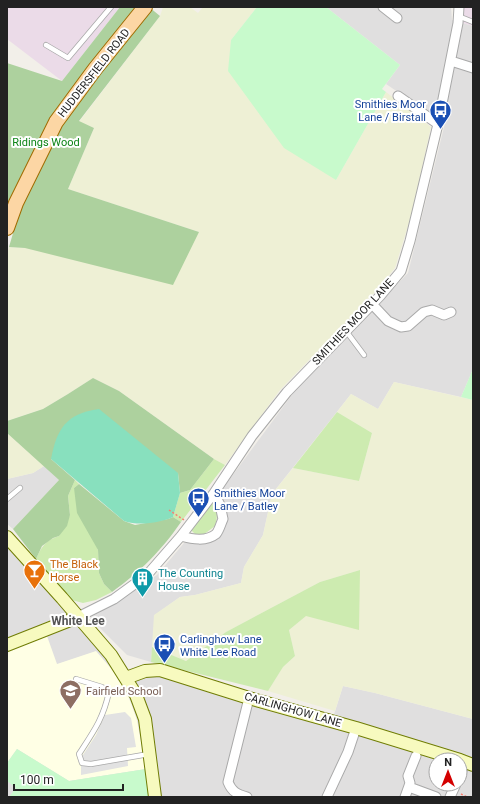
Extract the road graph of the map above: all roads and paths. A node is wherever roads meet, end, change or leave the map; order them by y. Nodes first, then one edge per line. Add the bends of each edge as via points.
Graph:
1 (111, 7) edge
2 (145, 7) edge
3 (383, 7) edge
4 (458, 12) edge
5 (397, 18) dead end
6 (473, 22) edge
7 (46, 45) dead end
8 (451, 61) junction
9 (473, 68) edge
10 (398, 96) dead end
11 (438, 124) junction
12 (7, 228) edge
13 (372, 304) junction
14 (451, 312) dead end
15 (346, 331) junction
16 (364, 355) dead end
17 (20, 488) dead end
18 (214, 492) junction
19 (7, 500) edge
20 (169, 510) dead end
21 (190, 524) junction
22 (7, 536) edge
23 (181, 536) junction
24 (78, 617) junction
25 (7, 645) edge
26 (126, 678) junction
27 (76, 679) dead end
28 (249, 698) junction
29 (356, 728) junction
30 (433, 752) edge
31 (150, 754) junction
32 (416, 756) dead end
33 (409, 787) junction
34 (155, 797) edge
35 (247, 797) edge
36 (327, 797) edge
37 (405, 797) edge
38 (436, 797) edge

1 - 7 lane via 68,58
2 - 12 main road, HUDDERSFIELD ROAD via 95,68 56,122 16,203
3 - 5 street
4 - 6 lane
4 - 8 street, SMITHIES MOOR LANE
8 - 9 street
8 - 11 street, SMITHIES MOOR LANE
10 - 11 street
11 - 13 street, SMITHIES MOOR LANE via 401,271
13 - 14 street via 388,321 401,327 408,326 424,312 432,310 444,315
13 - 15 street, SMITHIES MOOR LANE
15 - 16 lane
15 - 18 street, SMITHIES MOOR LANE via 287,392 252,436
17 - 19 lane
18 - 21 street, SMITHIES MOOR LANE
18 - 23 street via 224,519 216,534 202,540
20 - 21 path
21 - 23 street, SMITHIES MOOR LANE
22 - 24 street
23 - 24 street, SMITHIES MOOR LANE via 146,575 114,599
24 - 25 street
24 - 26 street via 111,655
26 - 28 street, CARLINGHOW LANE via 145,671 160,670
26 - 31 street via 145,719
27 - 31 lane via 102,687 109,692 97,727 79,754 82,763 91,764
28 - 29 street, CARLINGHOW LANE
28 - 35 street via 228,782 231,789
29 - 30 street, CARLINGHOW LANE
29 - 36 street
31 - 34 street
32 - 33 street via 408,776
33 - 37 street
33 - 38 street

